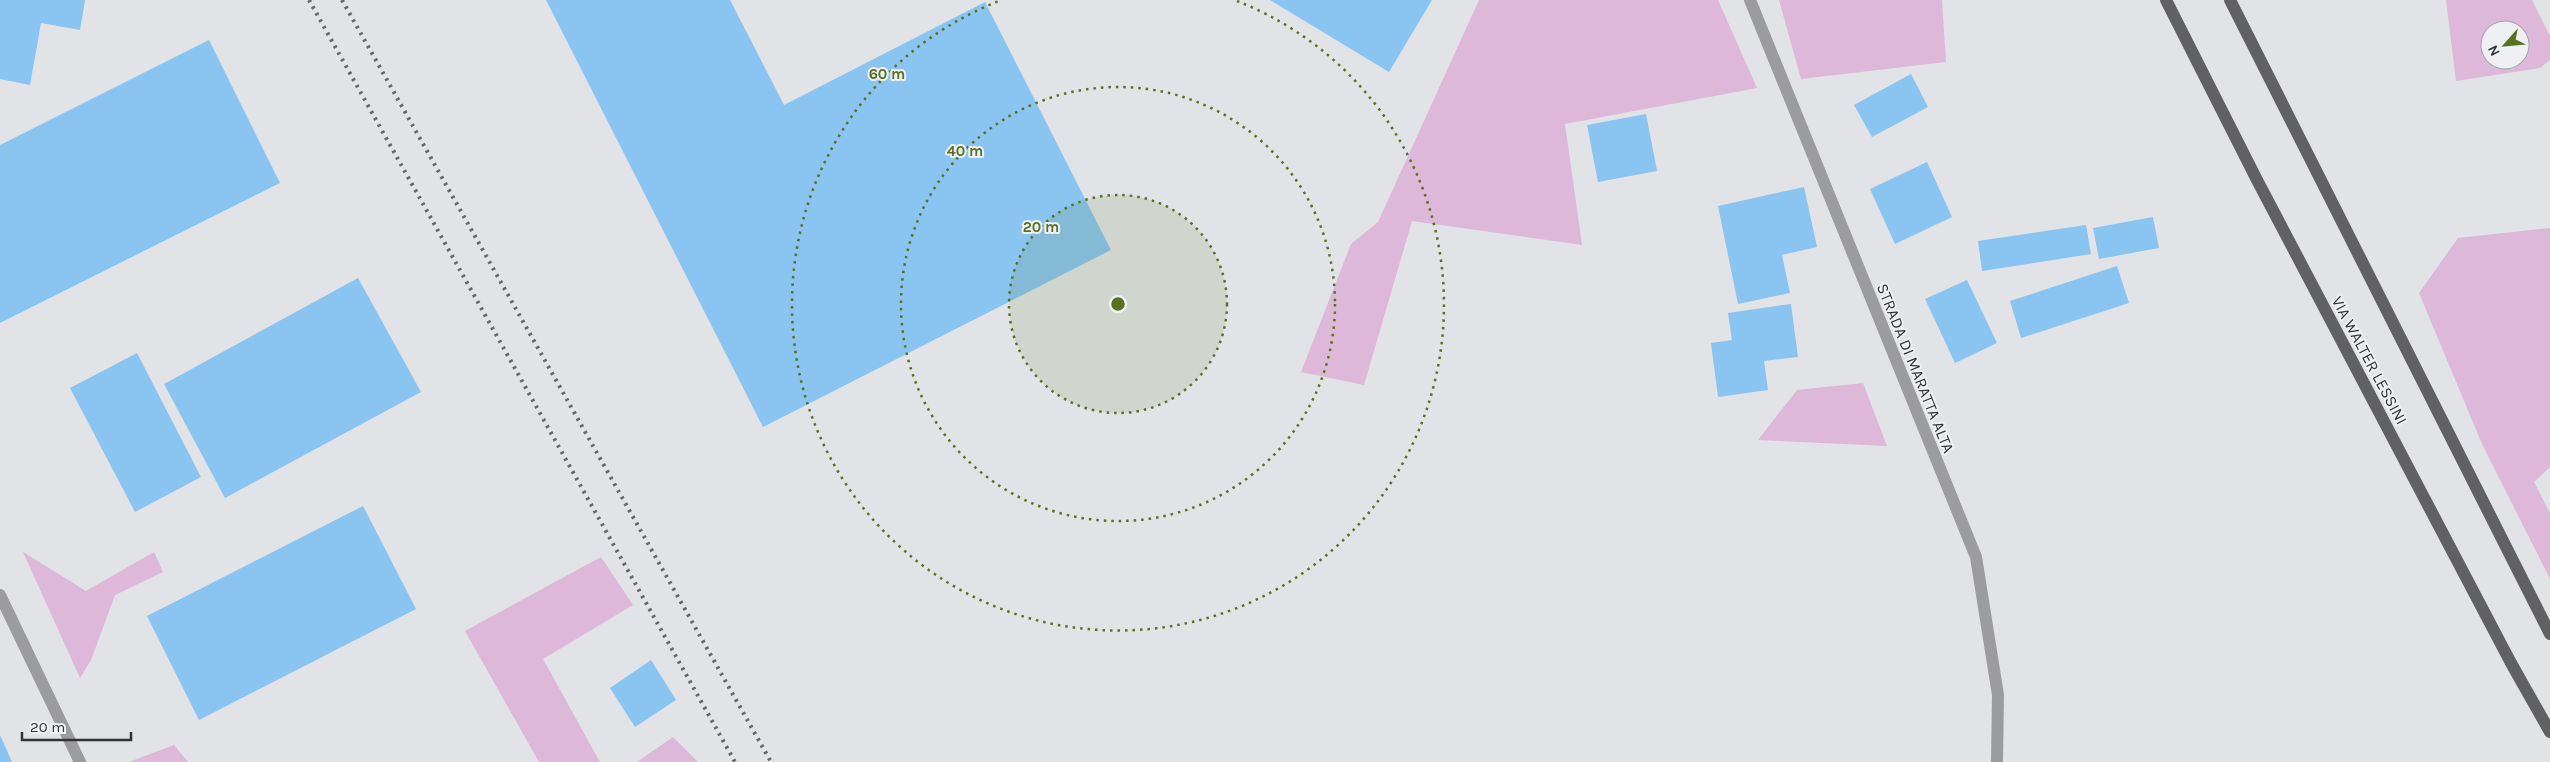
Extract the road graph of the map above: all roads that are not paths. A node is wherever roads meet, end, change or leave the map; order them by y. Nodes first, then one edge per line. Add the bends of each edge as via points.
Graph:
1 (1750, 0) edge
2 (2166, 0) edge
3 (2230, 0) edge
4 (0, 595) edge
5 (2550, 634) edge
6 (2550, 732) edge
7 (80, 762) edge
8 (1997, 762) edge

1 - 8 street, STRADA DI MARATTA ALTA via 1976,557 1998,695
2 - 6 main road, VIA WALTER LESSINI via 2266,197
3 - 5 main road
4 - 7 street

